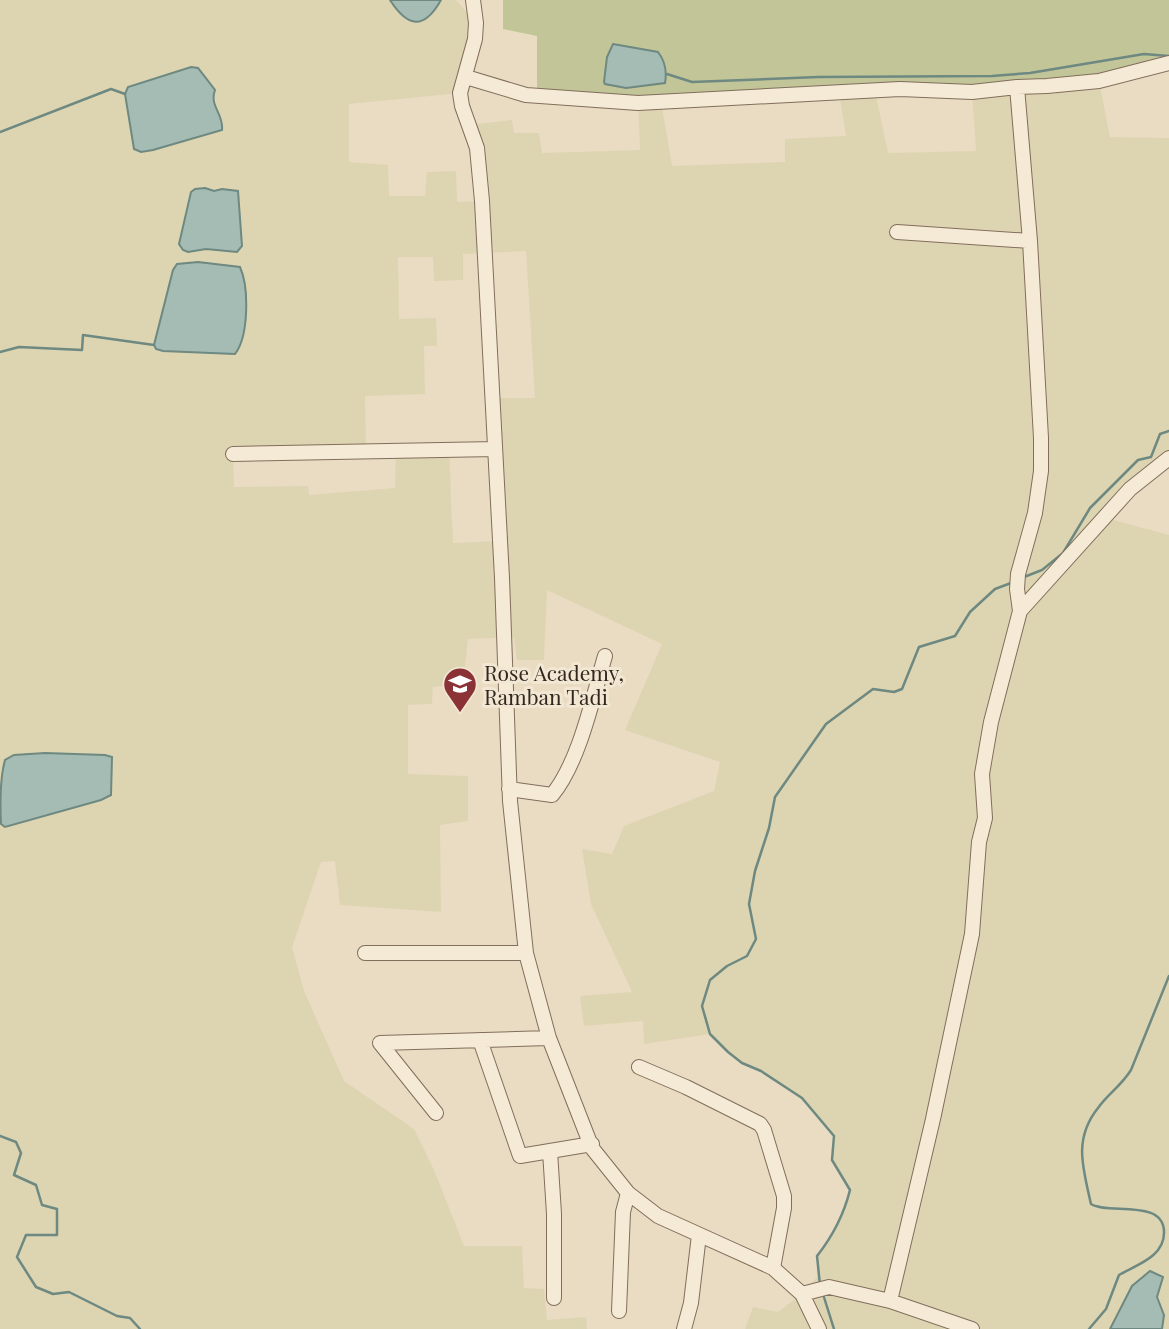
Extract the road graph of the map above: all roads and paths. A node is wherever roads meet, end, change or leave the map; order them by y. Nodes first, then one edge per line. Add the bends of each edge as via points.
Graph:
1 (473, 0) edge
2 (1169, 63) edge
3 (466, 77) junction
4 (1017, 86) junction
5 (897, 232) dead end
6 (1030, 241) junction
7 (495, 449) junction
8 (233, 454) dead end
9 (1169, 458) edge
10 (1020, 611) junction
11 (605, 656) dead end
12 (509, 789) junction
13 (365, 953) dead end
14 (526, 953) junction
15 (549, 1038) junction
16 (480, 1040) junction
17 (639, 1067) dead end
18 (436, 1113) dead end
19 (592, 1144) junction
20 (550, 1152) junction
21 (628, 1193) junction
22 (699, 1235) junction
23 (773, 1268) junction
24 (807, 1293) junction
25 (554, 1298) dead end
26 (890, 1301) junction
27 (618, 1311) dead end
28 (684, 1329) edge
29 (819, 1329) edge
30 (972, 1329) edge

1 - 3 street via 476,23
2 - 4 street via 1099,81
3 - 4 street via 526,95 638,103 900,89 972,92
3 - 7 street via 461,106 477,148
4 - 6 street
5 - 6 street
6 - 10 street via 1041,471 1018,574
7 - 8 street
7 - 12 street
9 - 10 street via 1130,489
10 - 26 street via 982,774 985,818 972,934
11 - 12 street via 563,782 552,795
12 - 14 street
13 - 14 street
14 - 15 street
15 - 16 street
15 - 19 street
16 - 18 street via 380,1043
16 - 20 street via 520,1157
17 - 23 street via 760,1124 784,1196
19 - 20 street
19 - 21 street
20 - 25 street
21 - 22 street via 657,1216
21 - 27 street
22 - 23 street
22 - 28 street
23 - 24 street
24 - 26 street via 829,1287
24 - 29 street
26 - 30 street

